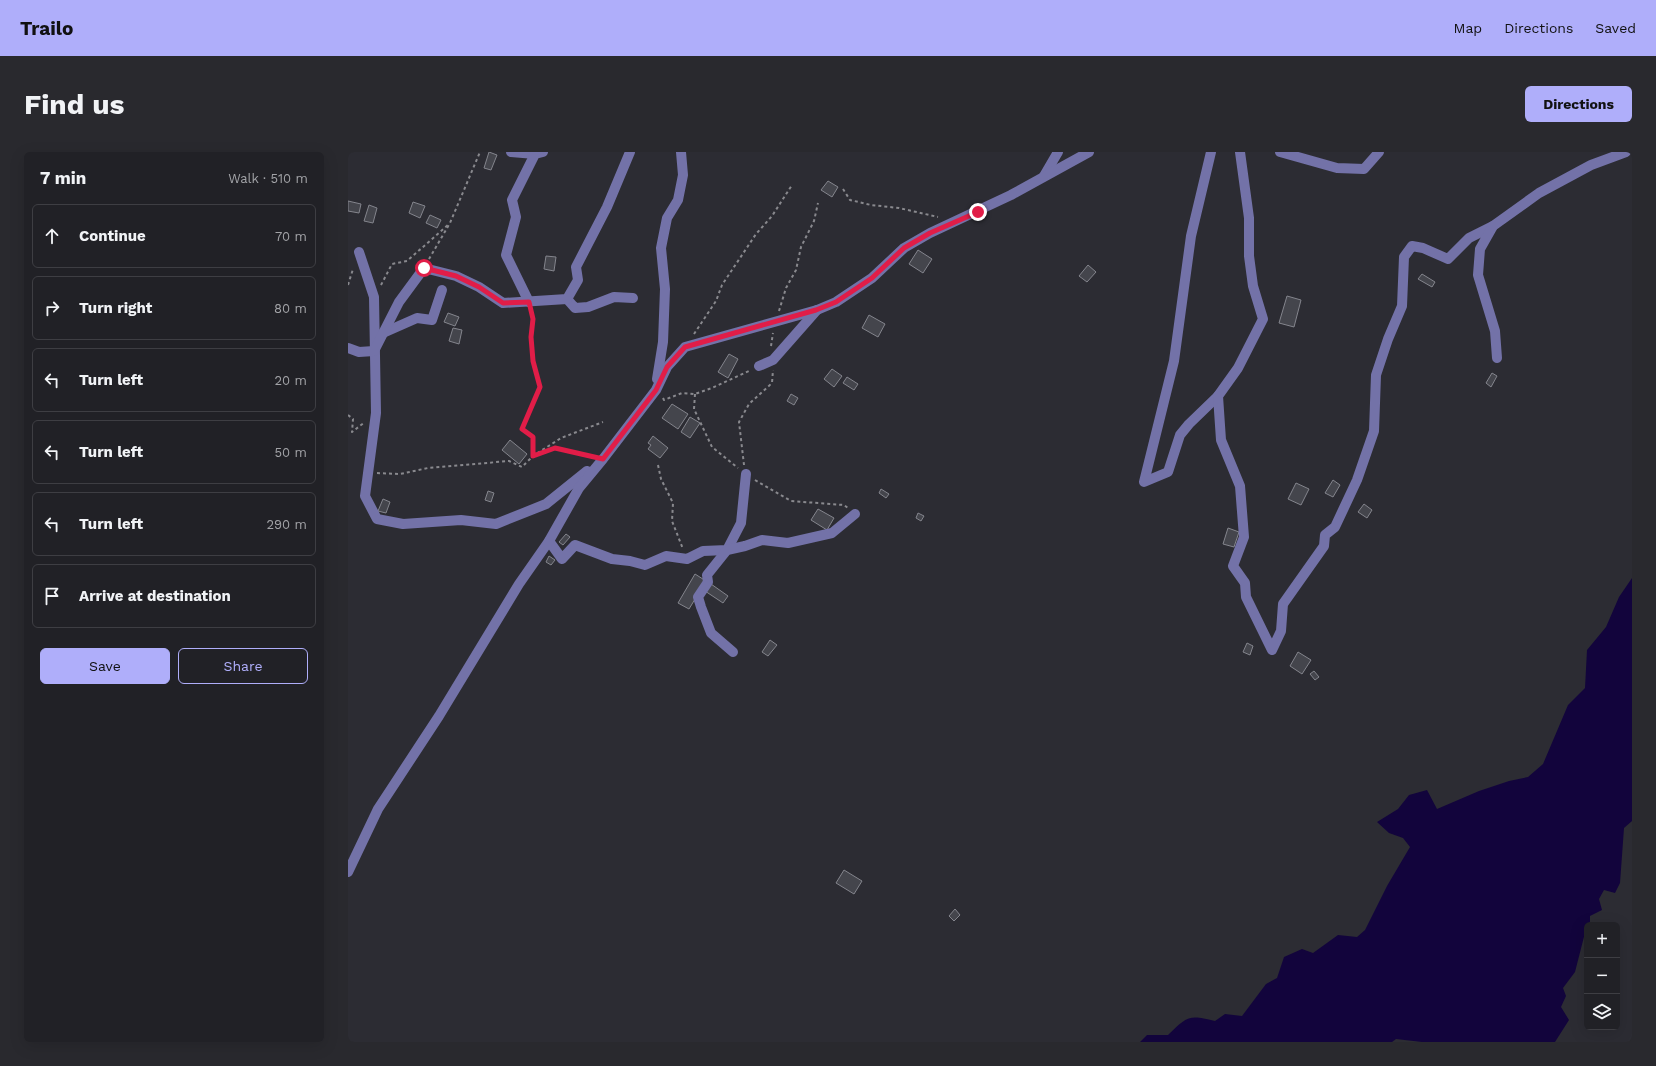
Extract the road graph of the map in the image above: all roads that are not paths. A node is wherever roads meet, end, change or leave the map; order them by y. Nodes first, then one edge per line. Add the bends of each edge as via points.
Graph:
1 (511, 152) edge
2 (630, 152) edge
3 (681, 152) edge
4 (689, 152) edge
5 (1058, 152) edge
6 (1089, 152) edge
7 (1211, 152) edge
8 (1240, 152) edge
9 (1280, 152) edge
10 (1379, 152) edge
11 (1626, 152) edge
12 (539, 153) edge
13 (682, 175) junction
14 (1044, 176) junction
15 (1493, 226) junction
16 (358, 252) dead end
17 (442, 290) dead end
18 (633, 298) dead end
19 (567, 299) junction
20 (529, 302) junction
21 (816, 310) junction
22 (383, 333) junction
23 (348, 348) edge
24 (374, 351) junction
25 (1497, 358) dead end
26 (759, 366) road end
27 (656, 390) junction
28 (1218, 396) junction
29 (603, 459) junction
30 (746, 474) road end
31 (855, 514) road end
32 (549, 540) junction
33 (726, 550) junction
34 (733, 652) dead end
35 (348, 872) edge

1 - 12 street
2 - 19 street via 607,206 576,267 578,280
3 - 13 street
4 - 13 street
5 - 14 street
6 - 14 street
7 - 28 street via 1192,236 1174,361 1144,482 1168,472 1180,435
8 - 28 street via 1249,218 1254,286 1263,318 1238,368
9 - 10 street via 1337,168 1364,169
11 - 15 street via 1591,165 1539,193
12 - 20 street via 512,200 516,217 506,255
13 - 27 street via 678,200 668,218 661,248 665,289 664,319
14 - 21 street via 904,248 872,278 836,302
15 - 25 street via 1480,249 1478,275 1495,331
15 - 28 street via 1469,238 1448,259 1412,246 1404,257 1402,306 1376,374 1374,431 1357,480 1335,527 1325,535 1324,546 1283,604 1280,631 1272,650 1246,597 1245,584 1233,566 1244,537 1240,486 1222,440
16 - 24 street via 374,297
17 - 22 street via 432,320 416,318
18 - 19 street via 614,297 588,307 575,308
19 - 20 street
20 - 22 street via 503,303 456,276 424,268 398,302
21 - 26 street via 773,360
21 - 27 street via 685,347 667,367
22 - 24 street
23 - 24 street via 359,352
24 - 29 street via 376,413 365,496 377,519 403,524 461,520 496,524 546,504
27 - 29 street
29 - 32 street via 579,488
30 - 33 street via 741,523
31 - 33 street via 832,533 788,543 762,540
32 - 33 street via 562,559 575,545 612,559 645,565 666,556 687,560 703,551
32 - 35 street via 378,809
33 - 34 street via 707,575 708,582 698,597 711,633

